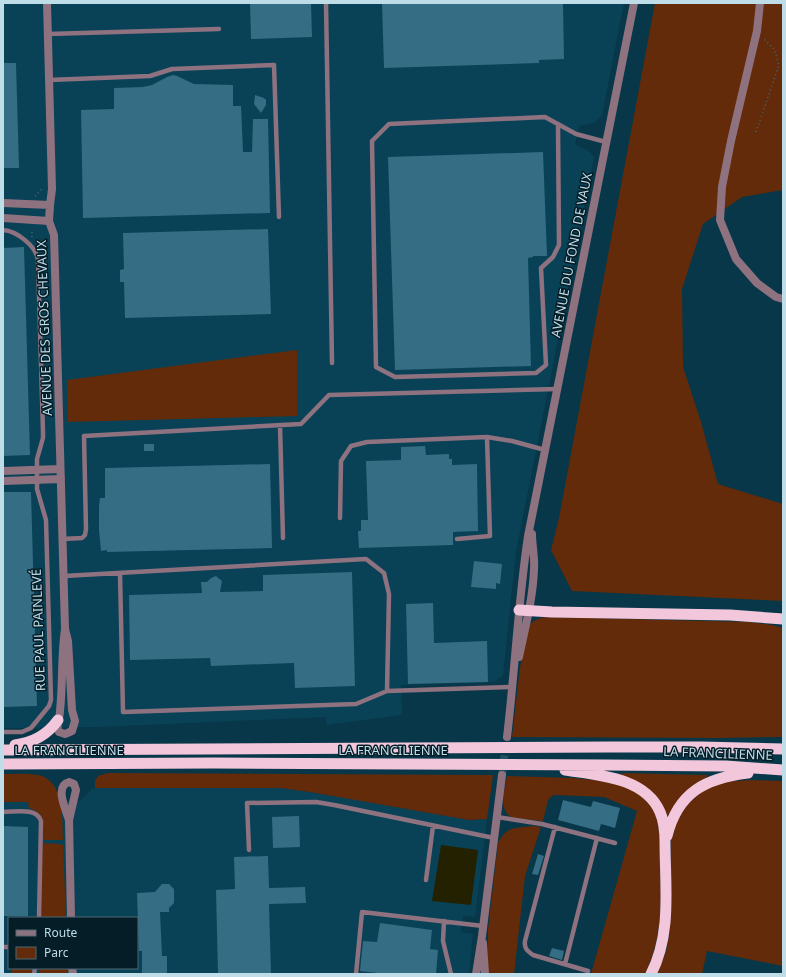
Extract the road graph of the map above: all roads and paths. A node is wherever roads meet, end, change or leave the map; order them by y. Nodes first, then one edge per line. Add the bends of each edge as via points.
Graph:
1 (47, 3) edge
2 (326, 3) edge
3 (634, 3) edge
4 (760, 3) edge
5 (219, 29) dead end
6 (757, 31) junction
7 (48, 34) junction
8 (49, 80) junction
9 (558, 124) junction
10 (756, 132) dead end
11 (606, 142) junction
12 (42, 189) dead end
13 (34, 197) dead end
14 (3, 203) edge
15 (50, 205) junction
16 (279, 217) dead end
17 (3, 218) edge
18 (50, 221) junction
19 (3, 230) edge
20 (783, 299) edge
21 (332, 363) dead end
22 (557, 389) junction
23 (280, 425) junction
24 (487, 437) junction
25 (545, 450) junction
26 (60, 469) junction
27 (37, 470) junction
28 (3, 471) edge
29 (60, 479) junction
30 (37, 480) junction
31 (3, 481) edge
32 (340, 518) dead end
33 (283, 538) dead end
34 (62, 539) junction
35 (457, 539) dead end
36 (120, 573) junction
37 (64, 576) junction
38 (524, 610) junction
39 (780, 619) edge
40 (65, 629) junction
41 (513, 687) junction
42 (387, 692) junction
43 (58, 720) junction
44 (3, 732) edge
45 (507, 737) tunnel mouth
46 (783, 742) edge
47 (3, 746) edge
48 (701, 747) junction
49 (783, 749) edge
50 (3, 750) edge
51 (3, 764) edge
52 (531, 764) junction
53 (778, 770) edge
54 (502, 775) tunnel mouth
55 (3, 812) edge
56 (497, 817) junction
57 (68, 820) dead end
58 (433, 826) junction
59 (556, 827) junction
60 (494, 838) junction
61 (597, 838) junction
62 (665, 842) junction
63 (615, 843) dead end
64 (249, 850) dead end
65 (426, 880) dead end
66 (39, 917) edge
67 (71, 917) edge
68 (444, 921) junction
69 (483, 926) junction
70 (482, 936) junction
71 (565, 964) junction
72 (588, 971) dead end
73 (356, 974) edge
74 (451, 974) edge
75 (476, 974) edge
76 (485, 974) edge
77 (651, 974) edge

1 - 7 street, AVENUE DES GROS CHEVAUX
2 - 21 lane
3 - 11 street, AVENUE DU FOND DE VAUX
4 - 6 street
5 - 7 lane
6 - 10 path via 774,49 779,65
6 - 20 street via 722,187 720,220 736,259 756,283
7 - 8 street, AVENUE DES GROS CHEVAUX
8 - 15 street, AVENUE DES GROS CHEVAUX via 52,189
8 - 16 lane via 150,76 172,69 274,65
9 - 9 lane via 546,118 389,124 372,141 376,367 395,377 536,373 546,365 541,268 553,257 559,245
9 - 11 lane via 576,134
11 - 22 street, AVENUE DU FOND DE VAUX
12 - 13 path
14 - 15 street
15 - 18 street, AVENUE DES GROS CHEVAUX
17 - 18 street
18 - 26 street, AVENUE DES GROS CHEVAUX via 54,235
19 - 27 lane, RUE PAUL PAINLEVÉ via 19,235 38,255 43,432
22 - 23 lane via 329,395 301,424
22 - 25 street, AVENUE DU FOND DE VAUX
23 - 33 lane
23 - 34 lane via 84,436 85,535 82,538
24 - 25 lane
24 - 32 lane via 367,442 352,446 341,461
24 - 35 lane via 490,536
25 - 38 street, AVENUE DU FOND DE VAUX via 534,512 534,569
26 - 27 street
26 - 29 street, AVENUE DES GROS CHEVAUX
27 - 28 street
27 - 30 lane, RUE PAUL PAINLEVÉ
29 - 30 street
29 - 34 street, AVENUE DES GROS CHEVAUX
30 - 31 street
30 - 44 lane, RUE PAUL PAINLEVÉ via 38,495 46,520 51,701 27,731
34 - 37 street, AVENUE DES GROS CHEVAUX
36 - 37 lane
36 - 42 lane via 366,559 384,573 389,594
36 - 42 lane via 123,712 356,704
37 - 40 street, AVENUE DES GROS CHEVAUX
38 - 39 highway
38 - 41 street, AVENUE DU FOND DE VAUX
40 - 43 street
40 - 43 street via 75,721 72,731 65,734 59,732
41 - 42 lane
41 - 45 street, AVENUE DU FOND DE VAUX
43 - 47 highway via 36,740
46 - 48 highway
48 - 49 highway, LA FRANCILIENNE
48 - 50 highway, LA FRANCILIENNE
51 - 52 highway, LA FRANCILIENNE
52 - 53 highway, LA FRANCILIENNE via 726,766
52 - 62 highway via 611,778 640,789 660,811
53 - 62 highway via 731,775 700,786 679,806
54 - 56 street
55 - 66 lane via 33,812 40,818
56 - 59 lane
56 - 60 street
57 - 67 street
58 - 60 lane
58 - 64 lane via 316,802 247,803
58 - 65 lane
59 - 61 lane
59 - 71 lane via 524,945 533,955
60 - 69 street
61 - 63 lane
61 - 71 lane
62 - 77 highway via 665,928 662,947
68 - 69 lane
68 - 73 lane via 362,912
68 - 74 lane via 443,941
69 - 70 street
70 - 75 street
70 - 76 street
71 - 72 lane

